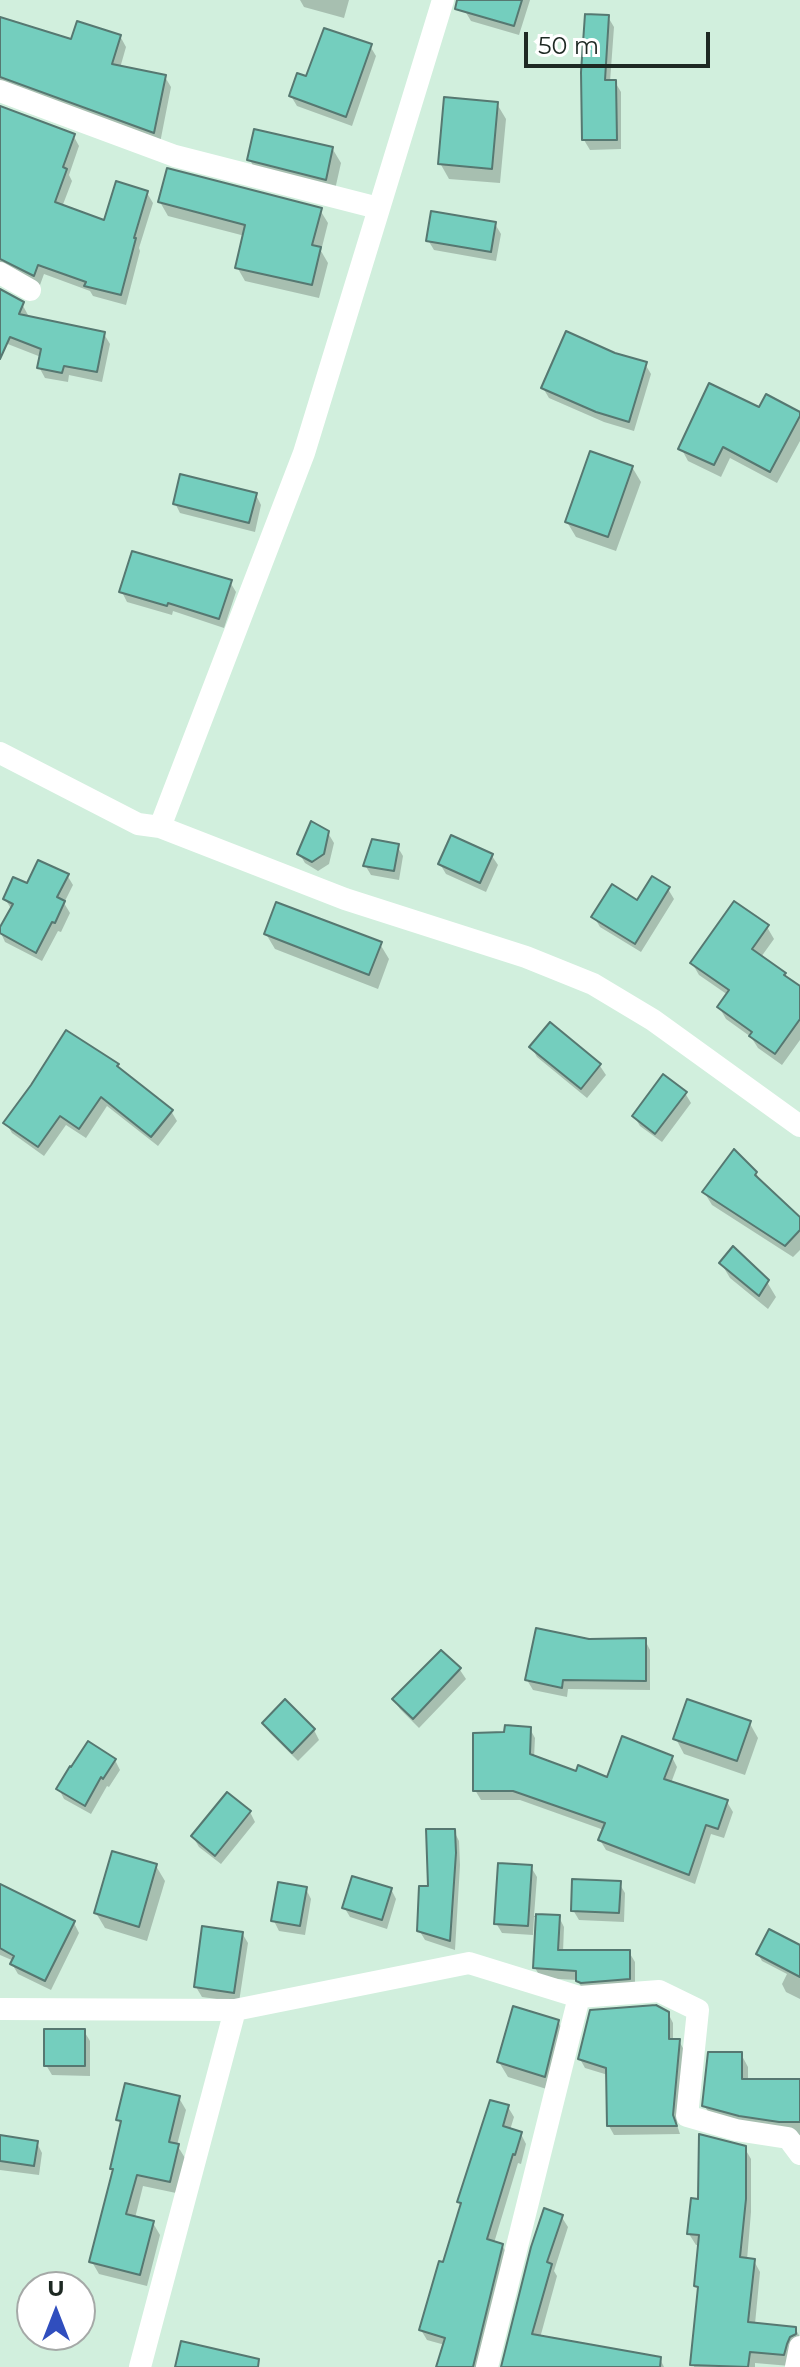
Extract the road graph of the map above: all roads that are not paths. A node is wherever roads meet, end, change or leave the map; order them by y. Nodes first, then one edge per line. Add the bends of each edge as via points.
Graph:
1 (443, 0) edge
2 (0, 91) edge
3 (378, 208) junction
4 (0, 273) edge
5 (30, 290) dead end
6 (0, 753) edge
7 (160, 827) junction
8 (800, 1126) edge
9 (579, 1997) junction
10 (0, 2009) edge
11 (235, 2010) junction
12 (800, 2154) edge
13 (800, 2347) edge
14 (140, 2367) edge
15 (487, 2367) edge
16 (796, 2367) edge

1 - 3 street
2 - 3 street via 175,156
3 - 7 street via 304,453
4 - 5 street
6 - 7 street via 138,824
7 - 8 street via 345,899 593,984 653,1020
9 - 11 street via 469,1963
9 - 12 street via 659,1991 698,2010 687,2116 788,2138
9 - 15 street
10 - 11 street
11 - 14 street
13 - 16 street

